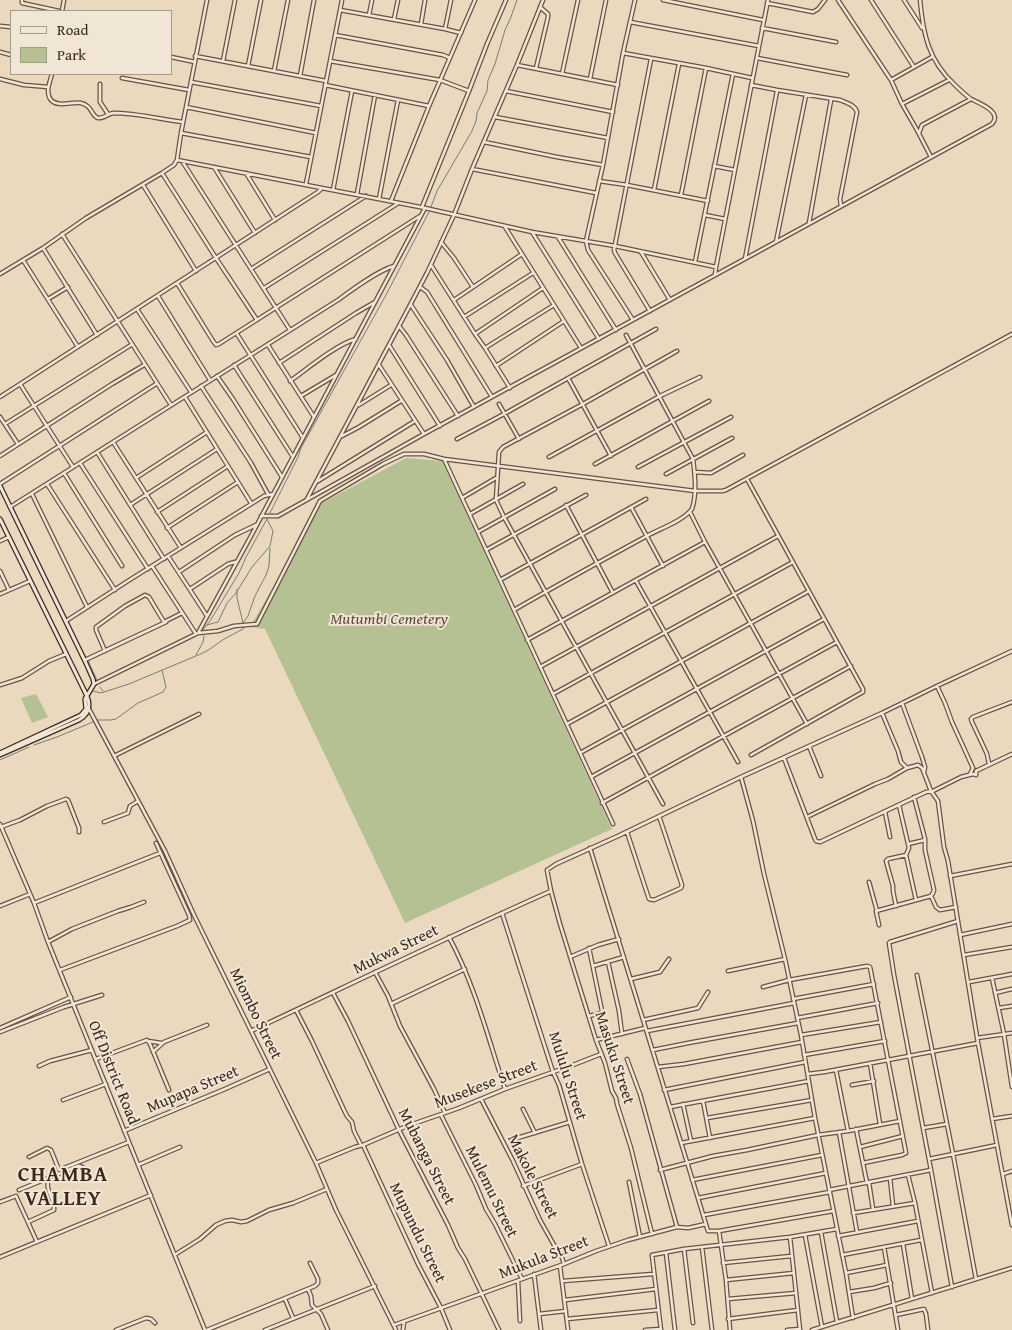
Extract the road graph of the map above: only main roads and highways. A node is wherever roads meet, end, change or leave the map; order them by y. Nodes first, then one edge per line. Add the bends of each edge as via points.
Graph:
1 (0, 485) edge
2 (0, 519) edge
3 (87, 696) junction
4 (0, 754) edge

1 - 3 main road via 93,679 94,684
2 - 3 main road
3 - 4 main road via 86,709 78,717
3 - 4 main road via 89,709 79,720

